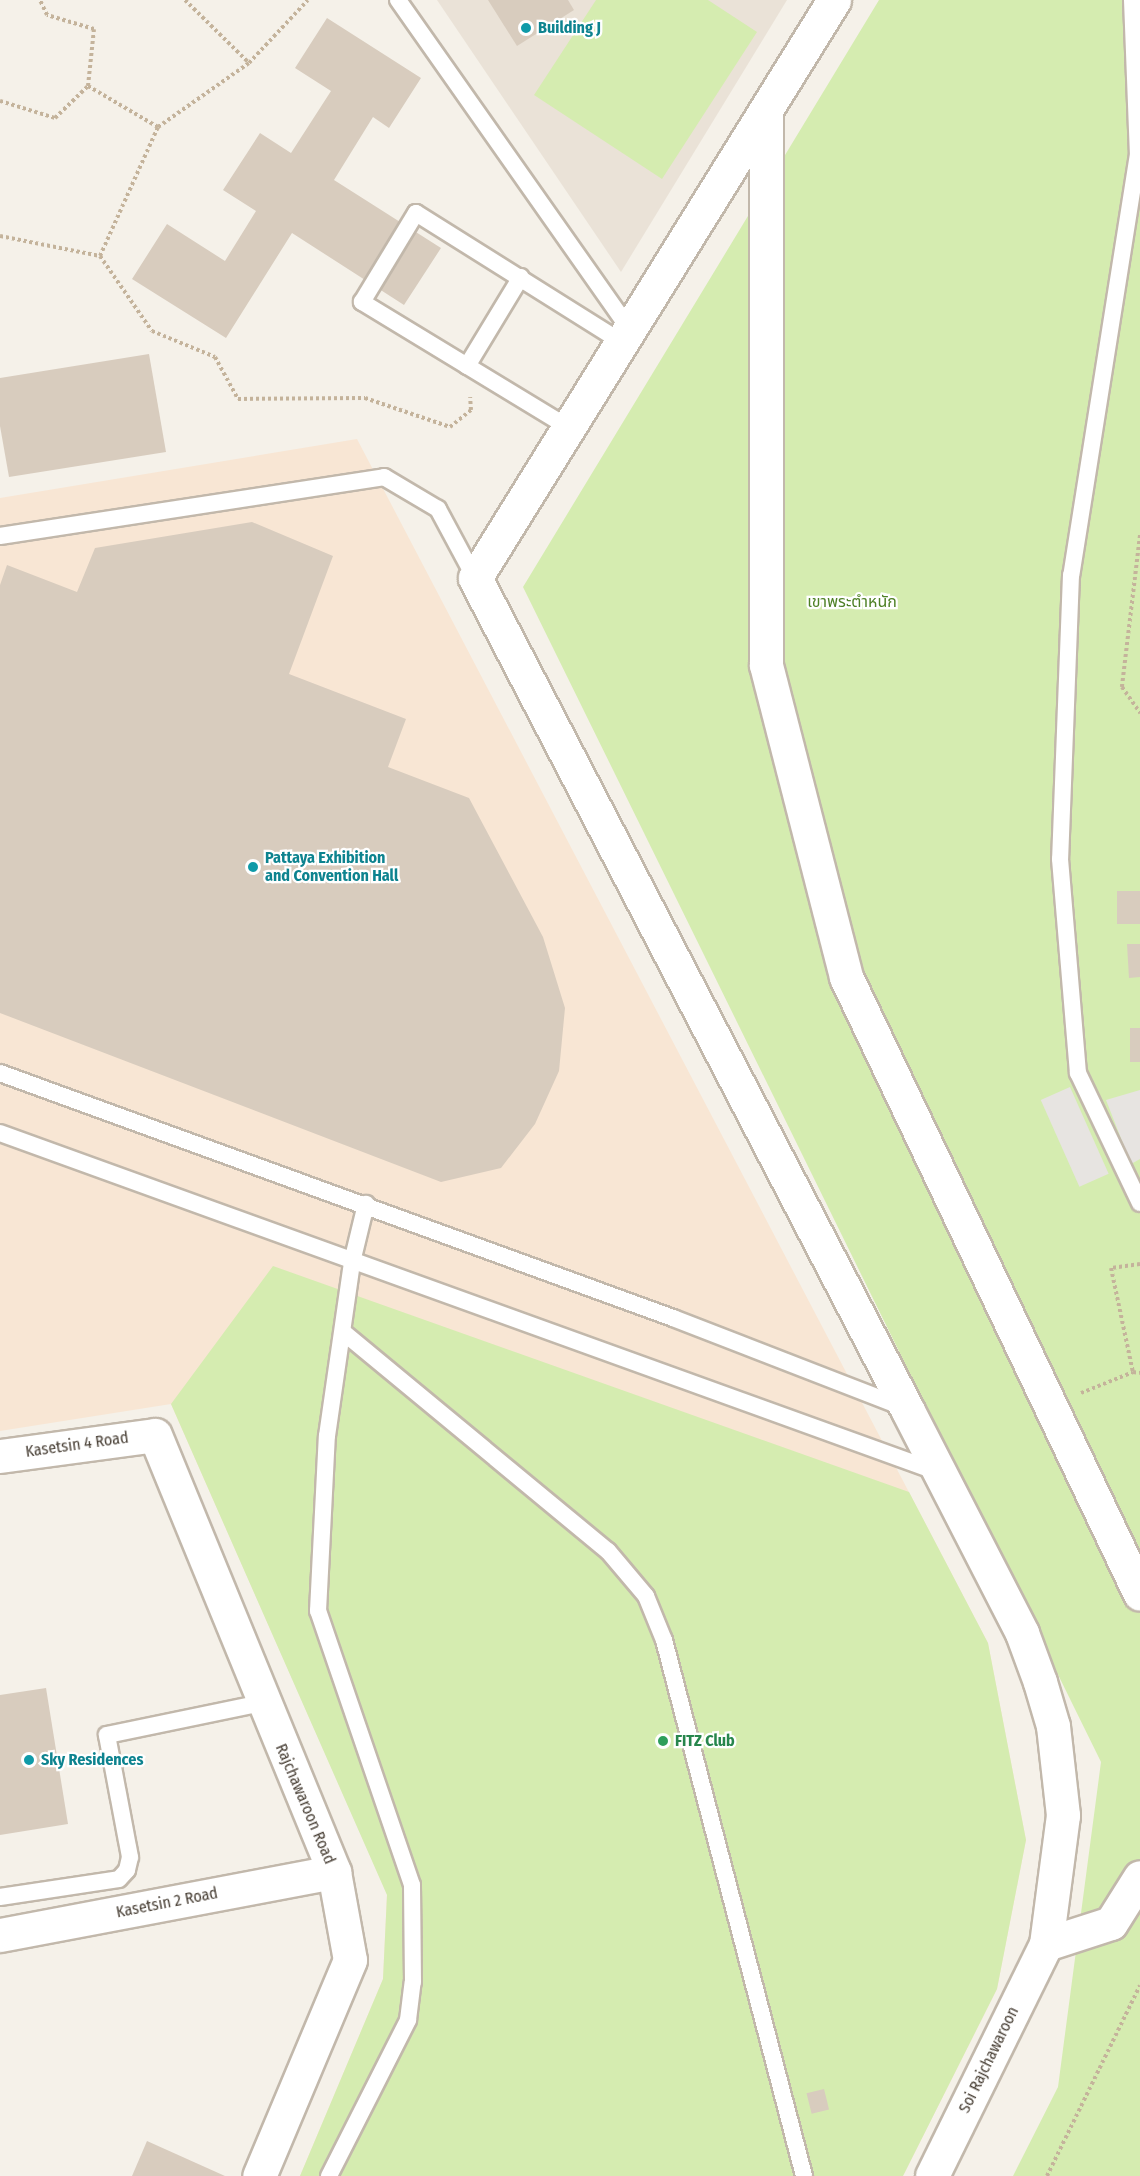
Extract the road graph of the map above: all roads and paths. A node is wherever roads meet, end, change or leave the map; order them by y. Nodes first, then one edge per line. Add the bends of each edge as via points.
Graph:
1 (40, 0) edge
2 (185, 0) edge
3 (308, 0) edge
4 (398, 0) edge
5 (834, 0) edge
6 (1132, 0) edge
7 (249, 63) junction
8 (88, 86) junction
9 (0, 101) edge
10 (766, 115) junction
11 (158, 127) junction
12 (0, 236) edge
13 (100, 256) junction
14 (521, 277) junction
15 (627, 336) junction
16 (467, 366) junction
17 (571, 429) junction
18 (1140, 535) edge
19 (0, 536) edge
20 (475, 578) junction
21 (1140, 713) edge
22 (0, 1073) edge
23 (0, 1133) edge
24 (1140, 1203) edge
25 (366, 1204) junction
26 (352, 1262) junction
27 (1140, 1264) edge
28 (344, 1332) junction
29 (1133, 1372) junction
30 (1140, 1373) edge
31 (1050, 1405) junction
32 (908, 1409) junction
33 (155, 1435) joint
34 (0, 1456) edge
35 (939, 1472) junction
36 (1140, 1594) edge
37 (262, 1703) junction
38 (334, 1872) junction
39 (1140, 1877) edge
40 (0, 1897) edge
41 (0, 1935) edge
42 (1046, 1944) junction
43 (1140, 1984) edge
44 (259, 2176) edge
45 (329, 2176) edge
46 (804, 2176) edge
47 (932, 2176) edge
48 (1047, 2176) edge

1 - 8 path via 47,15 94,29
2 - 7 path
3 - 7 path
4 - 15 lane
5 - 10 street
6 - 24 lane via 1138,154 1071,574 1060,859 1078,1073
7 - 11 path
8 - 9 path via 55,118
8 - 11 path
10 - 15 street
10 - 31 street via 766,666 846,977
11 - 13 path
12 - 13 path
13 - 16 path via 152,331 215,357 238,399 365,398 450,427 471,410
14 - 15 lane
14 - 16 lane
14 - 16 lane via 416,213 362,302
15 - 17 street
16 - 17 lane
17 - 20 street
18 - 21 path via 1122,687
19 - 20 lane via 384,477 438,509
20 - 32 street, Soi Rajchawaroon
22 - 25 lane
23 - 26 lane
25 - 26 lane
25 - 32 lane
26 - 28 lane
26 - 35 lane
27 - 29 path via 1111,1268
28 - 45 lane via 319,1512 318,1611 411,1885 413,1982 408,2020
28 - 46 lane via 608,1551 646,1596 664,1640
29 - 30 path
29 - 31 path
31 - 36 street
32 - 35 street, Soi Rajchawaroon
33 - 34 street, Kasetsin 4 Road
33 - 37 street, Rajchawaroon Road
35 - 42 street, Soi Rajchawaroon via 1022,1633 1053,1726 1063,1815
37 - 38 street, Rajchawaroon Road
37 - 40 lane via 107,1735 130,1857 127,1870 119,1879
38 - 41 street, Kasetsin 2 Road
38 - 44 street, Rajchawaroon Road via 350,1960
39 - 42 street via 1111,1923
42 - 47 street, Soi Rajchawaroon
43 - 48 path

